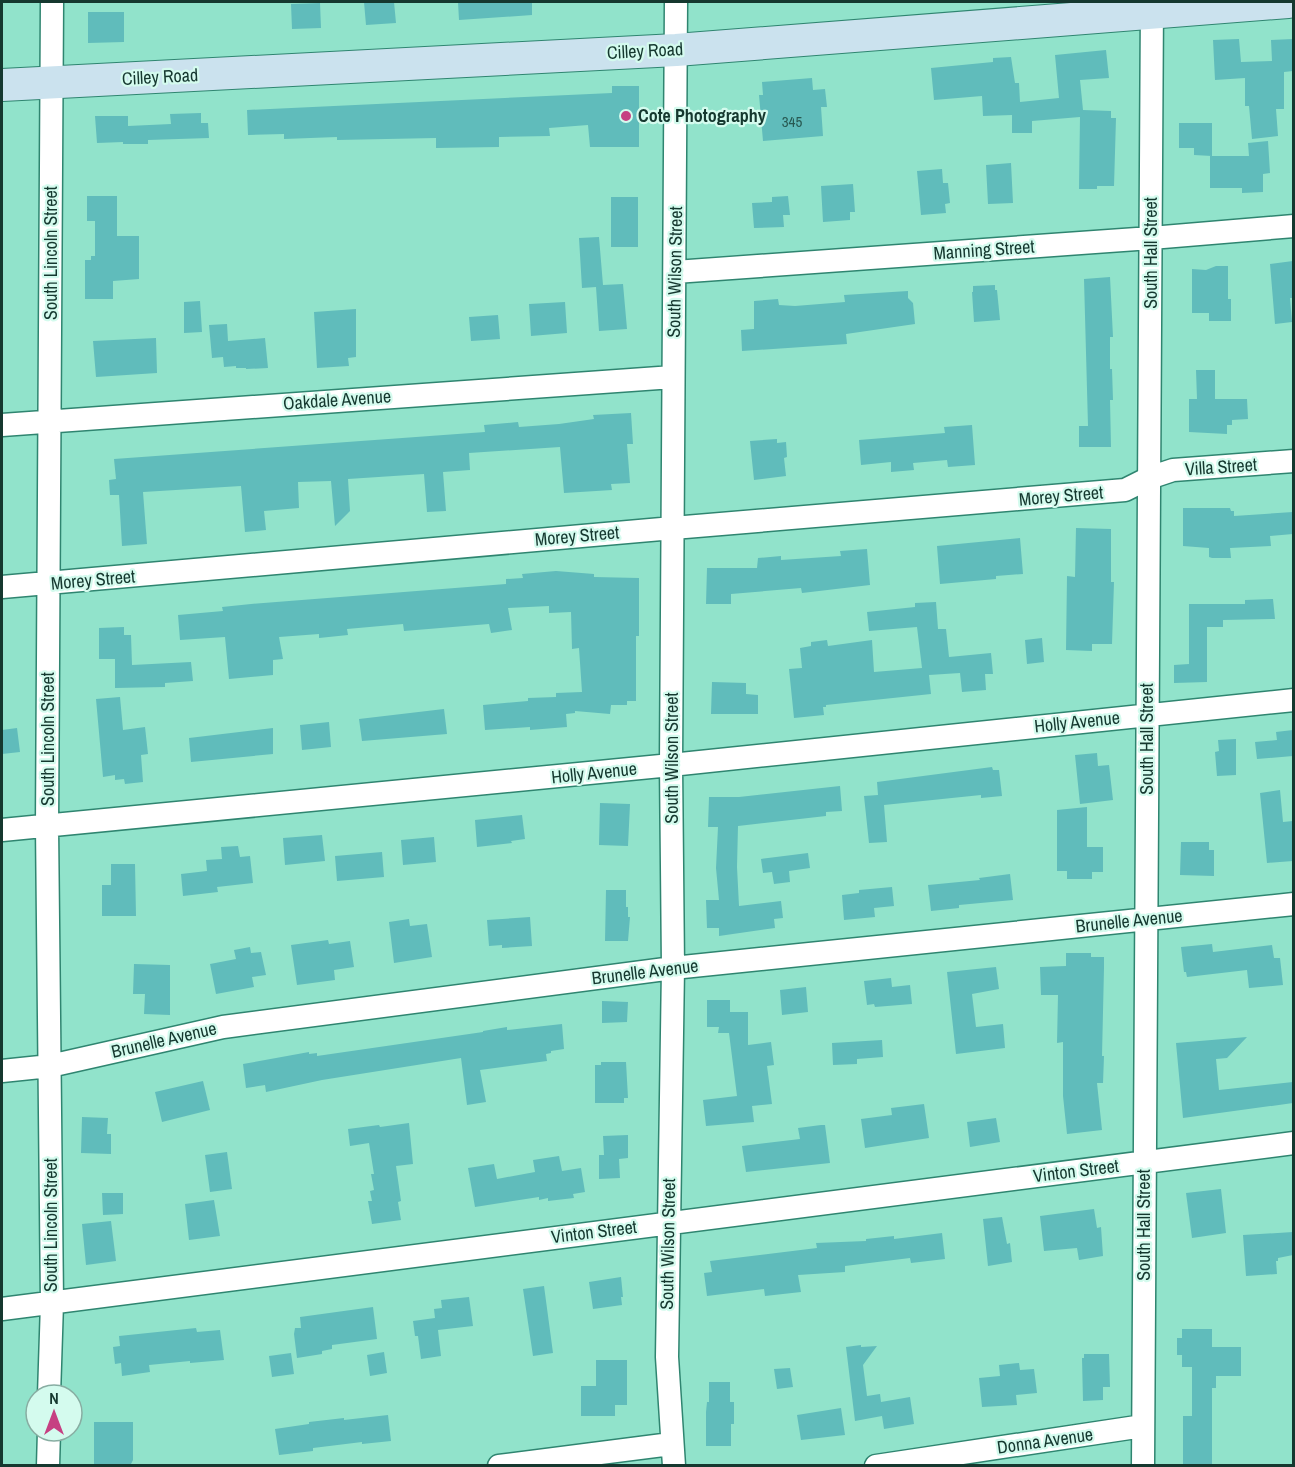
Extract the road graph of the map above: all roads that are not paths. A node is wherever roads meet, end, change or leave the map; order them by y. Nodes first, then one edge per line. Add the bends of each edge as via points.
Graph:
1 (52, 2) edge
2 (676, 2) edge
3 (1288, 2) edge
4 (1152, 7) edge
5 (676, 50) junction
6 (52, 82) junction
7 (2, 85) edge
8 (1293, 226) edge
9 (1151, 238) junction
10 (675, 272) junction
11 (673, 377) junction
12 (50, 422) junction
13 (2, 425) edge
14 (1293, 461) edge
15 (1149, 478) junction
16 (674, 528) junction
17 (48, 584) junction
18 (2, 587) edge
19 (1293, 700) edge
20 (1147, 715) junction
21 (671, 765) junction
22 (47, 826) junction
23 (2, 830) edge
24 (1293, 904) edge
25 (1146, 920) junction
26 (673, 968) junction
27 (50, 1066) junction
28 (2, 1071) edge
29 (1293, 1143) edge
30 (1145, 1162) junction
31 (668, 1223) junction
32 (52, 1303) junction
33 (2, 1309) edge
34 (50, 1383) edge
35 (1143, 1426) junction
36 (49, 1443) edge
37 (672, 1455) edge
38 (48, 1466) edge
39 (499, 1466) edge
40 (876, 1466) edge
41 (1143, 1466) edge

1 - 6 street, South Lincoln Street
2 - 5 street, South Wilson Street
3 - 4 street, Cilley Road
4 - 5 street, Cilley Road
4 - 9 street, South Hall Street
5 - 6 street, Cilley Road
5 - 10 street, South Wilson Street
6 - 7 street, Cilley Road
6 - 12 street, South Lincoln Street
8 - 9 street, Manning Street
9 - 10 street, Manning Street
9 - 15 street, South Hall Street
10 - 11 street, South Wilson Street
11 - 12 street, Oakdale Avenue
11 - 16 street, South Wilson Street
12 - 13 street, Oakdale Avenue
12 - 17 street, South Lincoln Street
14 - 15 street, Villa Street via 1173,470
15 - 16 street, Morey Street via 1125,490
15 - 20 street, South Hall Street
16 - 17 street, Morey Street
16 - 21 street, South Wilson Street
17 - 18 street, Morey Street
17 - 22 street, South Lincoln Street
19 - 20 street, Holly Avenue
20 - 21 street, Holly Avenue
20 - 25 street, South Hall Street
21 - 22 street, Holly Avenue
21 - 26 street, South Wilson Street
22 - 23 street, Holly Avenue
22 - 27 street, South Lincoln Street
24 - 25 street, Brunelle Avenue
25 - 26 street, Brunelle Avenue
25 - 30 street, South Hall Street
26 - 27 street, Brunelle Avenue via 223,1027
26 - 31 street, South Wilson Street
27 - 28 street, Brunelle Avenue
27 - 32 street, South Lincoln Street
29 - 30 street, Vinton Street
30 - 31 street, Vinton Street
30 - 35 street, South Hall Street
31 - 32 street, Vinton Street
31 - 37 street, South Wilson Street via 667,1356
32 - 33 street, Vinton Street
32 - 34 street, South Lincoln Street
35 - 40 street, Donna Avenue
35 - 41 street, South Hall Street
36 - 38 street
37 - 39 street

